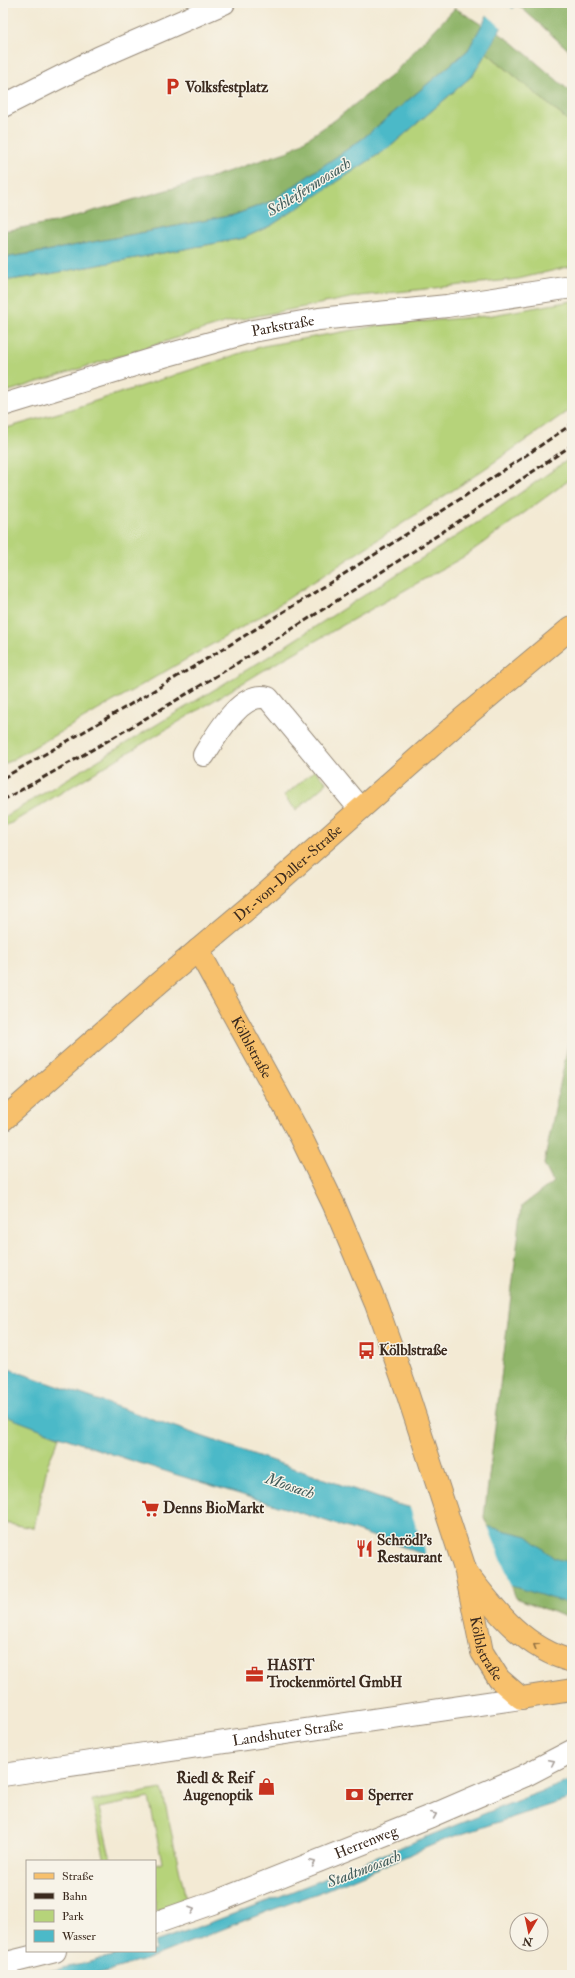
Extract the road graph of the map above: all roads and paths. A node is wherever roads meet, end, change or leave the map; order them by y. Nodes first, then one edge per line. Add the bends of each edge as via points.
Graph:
1 (224, 3) edge
2 (3, 106) edge
3 (572, 287) edge
4 (3, 405) edge
5 (572, 627) edge
6 (204, 755) dead end
7 (360, 809) junction
8 (198, 950) junction
9 (3, 1120) edge
10 (466, 1572) junction
11 (572, 1661) edge
12 (572, 1690) edge
13 (521, 1698) junction
14 (572, 1751) edge
15 (3, 1775) edge
16 (156, 1923) edge
17 (51, 1952) edge
18 (3, 1964) edge

1 - 2 street via 100,57
3 - 4 street, Parkstraße via 447,306 319,319 253,331
5 - 7 main road, Dr.-von-Daller-Straße
6 - 7 street via 226,720 251,699 260,696 268,698
7 - 8 main road, Dr.-von-Daller-Straße
8 - 9 main road, Dr.-von-Daller-Straße
8 - 10 main road, Kölblstraße via 301,1137 334,1205 376,1304
11 -> 10 main road via 545,1651 516,1631
10 - 13 main road, Kölblstraße via 482,1652 499,1679
12 - 13 main road, Landshuter Straße
13 - 15 street, Landshuter Straße
16 -> 14 street, Herrenweg via 218,1902 431,1816 524,1776
17 - 18 street

